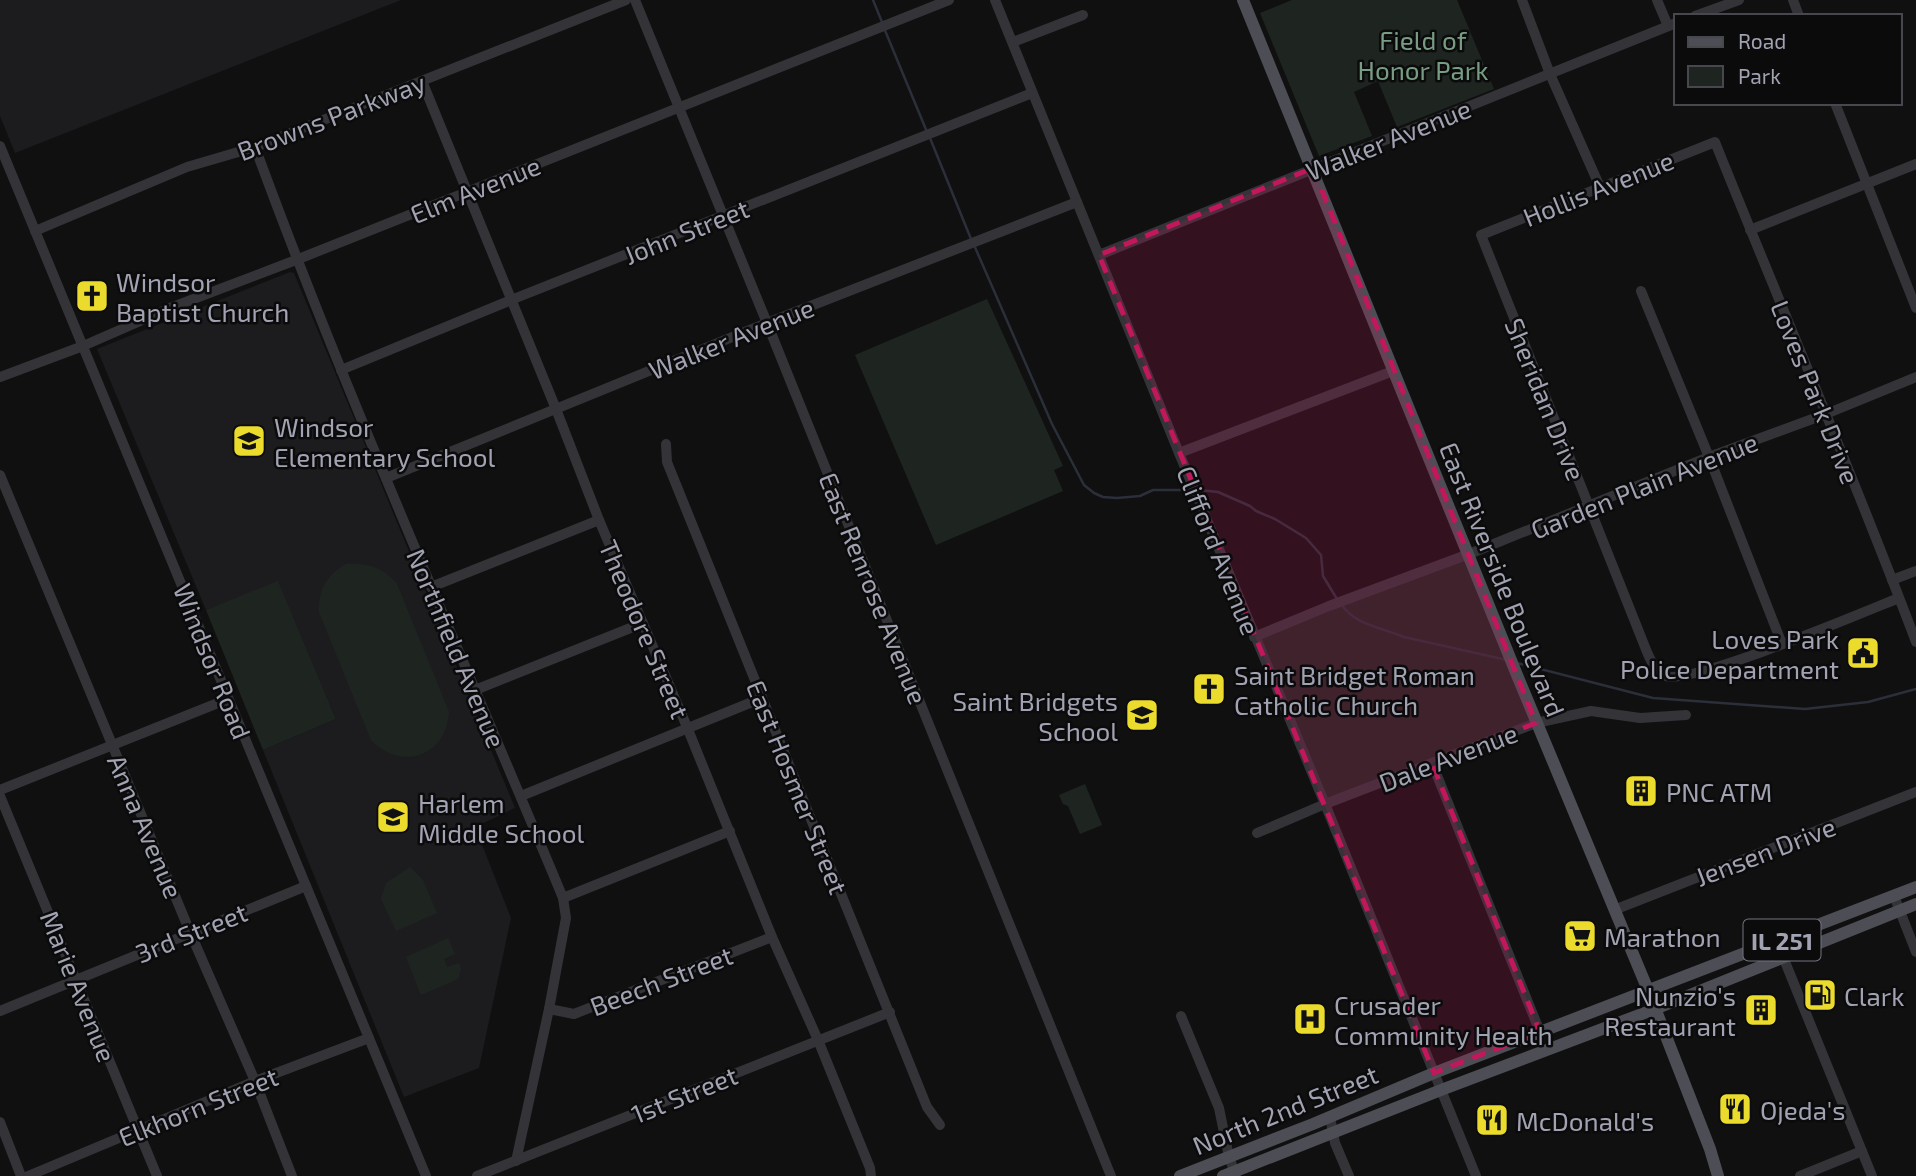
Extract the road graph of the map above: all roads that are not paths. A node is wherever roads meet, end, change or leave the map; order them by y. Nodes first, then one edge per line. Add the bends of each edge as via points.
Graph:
1 (626, 0) edge
2 (635, 0) edge
3 (949, 0) edge
4 (995, 0) edge
5 (1243, 0) edge
6 (1522, 0) edge
7 (1657, 0) edge
8 (1740, 0) edge
9 (1701, 14) edge
10 (1083, 15) dead end
11 (1672, 24) edge
12 (1013, 42) junction
13 (1550, 74) junction
14 (422, 81) junction
15 (1032, 93) junction
16 (1836, 105) edge
17 (678, 107) junction
18 (1715, 142) joint
19 (0, 146) edge
20 (255, 147) junction
21 (1916, 163) edge
22 (1313, 169) junction
23 (1867, 183) junction
24 (1600, 187) junction
25 (467, 192) junction
26 (1077, 202) junction
27 (722, 216) junction
28 (1750, 230) junction
29 (35, 231) junction
30 (1481, 235) joint
31 (1099, 255) junction
32 (296, 260) junction
33 (1641, 291) dead end
34 (512, 300) junction
35 (1916, 308) edge
36 (768, 323) junction
37 (83, 346) junction
38 (341, 370) junction
39 (1393, 371) junction
40 (0, 377) edge
41 (1916, 377) edge
42 (556, 409) junction
43 (1826, 414) junction
44 (666, 444) dead end
45 (1179, 453) junction
46 (1709, 457) junction
47 (0, 475) edge
48 (386, 478) junction
49 (1588, 507) junction
50 (599, 520) junction
51 (1469, 554) junction
52 (1916, 571) edge
53 (1892, 580) junction
54 (431, 587) junction
55 (1899, 598) junction
56 (643, 623) junction
57 (1254, 637) junction
58 (1916, 642) edge
59 (1782, 644) junction
60 (475, 690) junction
61 (762, 698) junction
62 (228, 699) junction
63 (1686, 715) dead end
64 (1536, 723) junction
65 (687, 727) junction
66 (112, 744) junction
67 (1432, 763) junction
68 (0, 790) edge
69 (1916, 792) edge
70 (0, 796) edge
71 (520, 796) junction
72 (1325, 804) junction
73 (730, 831) junction
74 (1258, 833) dead end
75 (306, 886) junction
76 (1916, 887) edge
77 (1894, 896) junction
78 (563, 898) junction
79 (1916, 904) edge
80 (1614, 910) junction
81 (1900, 911) junction
82 (190, 932) junction
83 (772, 937) junction
84 (1777, 942) junction
85 (1916, 952) edge
86 (1784, 957) junction
87 (76, 980) junction
88 (1648, 990) junction
89 (549, 1009) junction
90 (1655, 1009) junction
91 (0, 1011) edge
92 (890, 1012) junction
93 (1181, 1016) dead end
94 (1540, 1032) junction
95 (369, 1038) junction
96 (818, 1040) junction
97 (1507, 1045) junction
98 (1513, 1063) junction
99 (1434, 1073) junction
100 (255, 1081) junction
101 (1441, 1090) junction
102 (1330, 1116) junction
103 (0, 1122) edge
104 (940, 1125) dead end
105 (138, 1130) junction
106 (1334, 1133) junction
107 (1862, 1151) junction
108 (1229, 1157) junction
109 (516, 1161) junction
110 (1231, 1175) edge
111 (21, 1176) edge
112 (28, 1176) edge
113 (156, 1176) edge
114 (292, 1176) edge
115 (426, 1176) edge
116 (477, 1176) edge
117 (871, 1176) edge
118 (1111, 1176) edge
119 (1180, 1176) edge
120 (1349, 1176) edge
121 (1476, 1176) edge
122 (1718, 1176) edge
123 (1800, 1176) edge
124 (1872, 1176) edge

1 - 14 street, Browns Parkway
2 - 17 street, East Renrose Avenue
3 - 17 street, Elm Avenue
4 - 12 street, Clifford Avenue
5 - 22 main road, East Riverside Boulevard
6 - 13 street
7 - 11 street
8 - 9 street
10 - 12 street
11 - 13 street, Walker Avenue
12 - 15 street, Clifford Avenue
13 - 22 street, Walker Avenue
13 - 24 street
14 - 20 street, Browns Parkway
14 - 25 street, Theodore Street
15 - 26 street, Clifford Avenue
15 - 27 street, John Street
16 - 23 street
17 - 25 street, Elm Avenue
17 - 27 street, East Renrose Avenue
18 - 24 street, Hollis Avenue
18 - 28 street, Loves Park Drive
19 - 29 street, Windsor Road
20 - 29 street, Browns Parkway via 187,167
20 - 32 street, Northfield Avenue
21 - 23 street
22 - 31 street, Walker Avenue
22 - 39 main road, East Riverside Boulevard
23 - 28 street
23 - 35 street
24 - 30 street, Hollis Avenue
25 - 32 street, Elm Avenue
25 - 34 street, Theodore Street
26 - 31 street, Clifford Avenue
26 - 36 street, Walker Avenue
27 - 34 street, John Street
27 - 36 street, East Renrose Avenue
28 - 43 street, Loves Park Drive
29 - 37 street, Windsor Road
30 - 49 street, Sheridan Drive
31 - 45 street, Clifford Avenue
32 - 37 street, Elm Avenue
32 - 38 street, Northfield Avenue
33 - 46 street
34 - 38 street, John Street
34 - 42 street, Theodore Street
36 - 42 street, Walker Avenue
36 - 118 street, East Renrose Avenue
37 - 40 street, Elm Avenue
37 - 62 street, Windsor Road
38 - 48 street, Northfield Avenue
39 - 45 street
39 - 51 main road, East Riverside Boulevard
41 - 43 street, Garden Plain Avenue
42 - 48 street, Walker Avenue
42 - 50 street, Theodore Street
43 - 46 street, Garden Plain Avenue
43 - 53 street, Loves Park Drive
44 - 61 street, East Hosmer Street via 667,462
45 - 57 street, Clifford Avenue
46 - 49 street, Garden Plain Avenue
46 - 59 street
47 - 66 street, Anna Avenue
48 - 54 street, Northfield Avenue
49 - 51 street, Garden Plain Avenue
49 - 59 street, Sheridan Drive via 1647,652 1664,676 1689,675
50 - 54 street
50 - 56 street, Theodore Street
51 - 57 street, Garden Plain Avenue
51 - 64 main road, East Riverside Boulevard
52 - 53 street
53 - 55 street, Loves Park Drive
54 - 60 street, Northfield Avenue
55 - 58 street, Loves Park Drive
55 - 59 street
56 - 60 street
56 - 65 street, Theodore Street
57 - 72 street, Clifford Avenue
60 - 71 street, Northfield Avenue
61 - 65 street
61 - 92 street, East Hosmer Street
62 - 66 street
62 - 75 street, Windsor Road
63 - 64 street, Dale Avenue via 1646,718 1591,711
64 - 67 street, Dale Avenue
64 - 80 main road, East Riverside Boulevard
65 - 71 street
65 - 73 street, Theodore Street
66 - 68 street
66 - 82 street, Anna Avenue
67 - 72 street, Dale Avenue
67 - 94 street
69 - 80 street, Jensen Drive
70 - 87 street, Marie Avenue
71 - 78 street, Northfield Avenue
72 - 74 street, Dale Avenue
72 - 99 street, Clifford Avenue
73 - 78 street
73 - 83 street, Theodore Street
75 - 82 street, 3rd Street
75 - 95 street, Windsor Road
76 - 77 main road, North 2nd Street / IL 251
77 - 81 street
77 - 84 main road, North 2nd Street / IL 251
78 - 89 street, Northfield Avenue via 566,918
79 - 81 main road, North 2nd Street / IL 251
80 - 88 main road, East Riverside Boulevard
81 - 85 street
81 - 86 main road, North 2nd Street / IL 251
82 - 87 street, 3rd Street
82 - 100 street, Anna Avenue
83 - 89 street, Beech Street via 574,1014
83 - 96 street, Theodore Street
84 - 86 street
84 - 88 main road, North 2nd Street / IL 251
86 - 90 main road, North 2nd Street / IL 251
86 - 107 street
87 - 91 street, 3rd Street
87 - 105 street, Marie Avenue
88 - 90 main road, East Riverside Boulevard
88 - 94 main road, North 2nd Street / IL 251
89 - 109 street, Northfield Avenue
90 - 98 main road, North 2nd Street / IL 251
90 - 122 main road, East Riverside Boulevard
92 - 96 street, 1st Street
92 - 104 street, East Hosmer Street via 928,1107
93 - 108 street via 1219,1108
94 - 97 main road, North 2nd Street / IL 251
95 - 100 street, Elkhorn Street
95 - 115 street, Windsor Road
96 - 109 street, 1st Street
96 - 117 street, Theodore Street
97 - 98 main road
97 - 99 main road, North 2nd Street / IL 251
98 - 101 main road, North 2nd Street / IL 251
99 - 101 street, Clifford Avenue
99 - 102 main road, North 2nd Street / IL 251
100 - 105 street, Elkhorn Street
100 - 114 street, Anna Avenue
101 - 106 main road, North 2nd Street / IL 251
101 - 121 street, Clifford Avenue
102 - 106 street
102 - 108 main road, North 2nd Street / IL 251
103 - 111 street
105 - 112 street, Elkhorn Street
105 - 113 street, Marie Avenue
106 - 110 main road, North 2nd Street / IL 251
106 - 120 street
107 - 123 street
107 - 124 street
108 - 110 street
108 - 119 main road, North 2nd Street / IL 251
109 - 116 street, 1st Street

